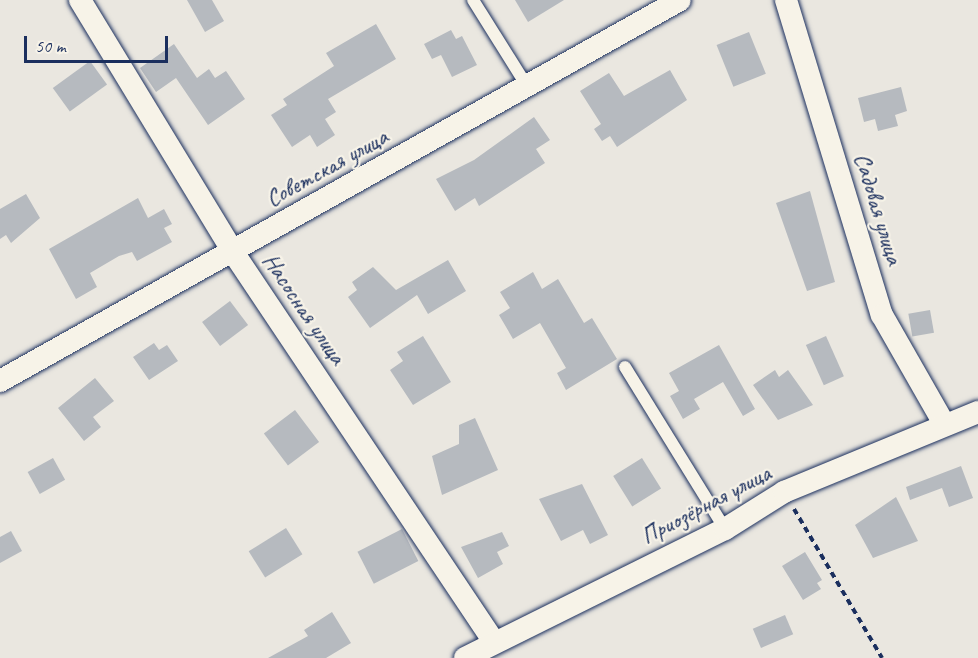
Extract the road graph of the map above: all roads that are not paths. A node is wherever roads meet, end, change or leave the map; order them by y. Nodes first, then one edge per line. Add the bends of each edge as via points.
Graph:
1 (80, 0) edge
2 (473, 0) edge
3 (680, 0) edge
4 (786, 0) edge
5 (527, 86) junction
6 (233, 252) junction
7 (625, 367) dead end
8 (0, 381) edge
9 (978, 412) edge
10 (943, 423) junction
11 (725, 529) junction
12 (494, 642) junction
13 (465, 658) edge

1 - 6 street, Насосная улица
2 - 5 lane
3 - 5 street, Советская улица
4 - 10 street, Садовая улица via 882,315
5 - 6 street, Советская улица
6 - 8 street, Советская улица
6 - 12 street, Насосная улица
7 - 11 lane
9 - 10 street, Приозёрная улица
10 - 11 street, Приозёрная улица via 784,492
11 - 12 street, Приозёрная улица
12 - 13 street, Приозёрная улица

